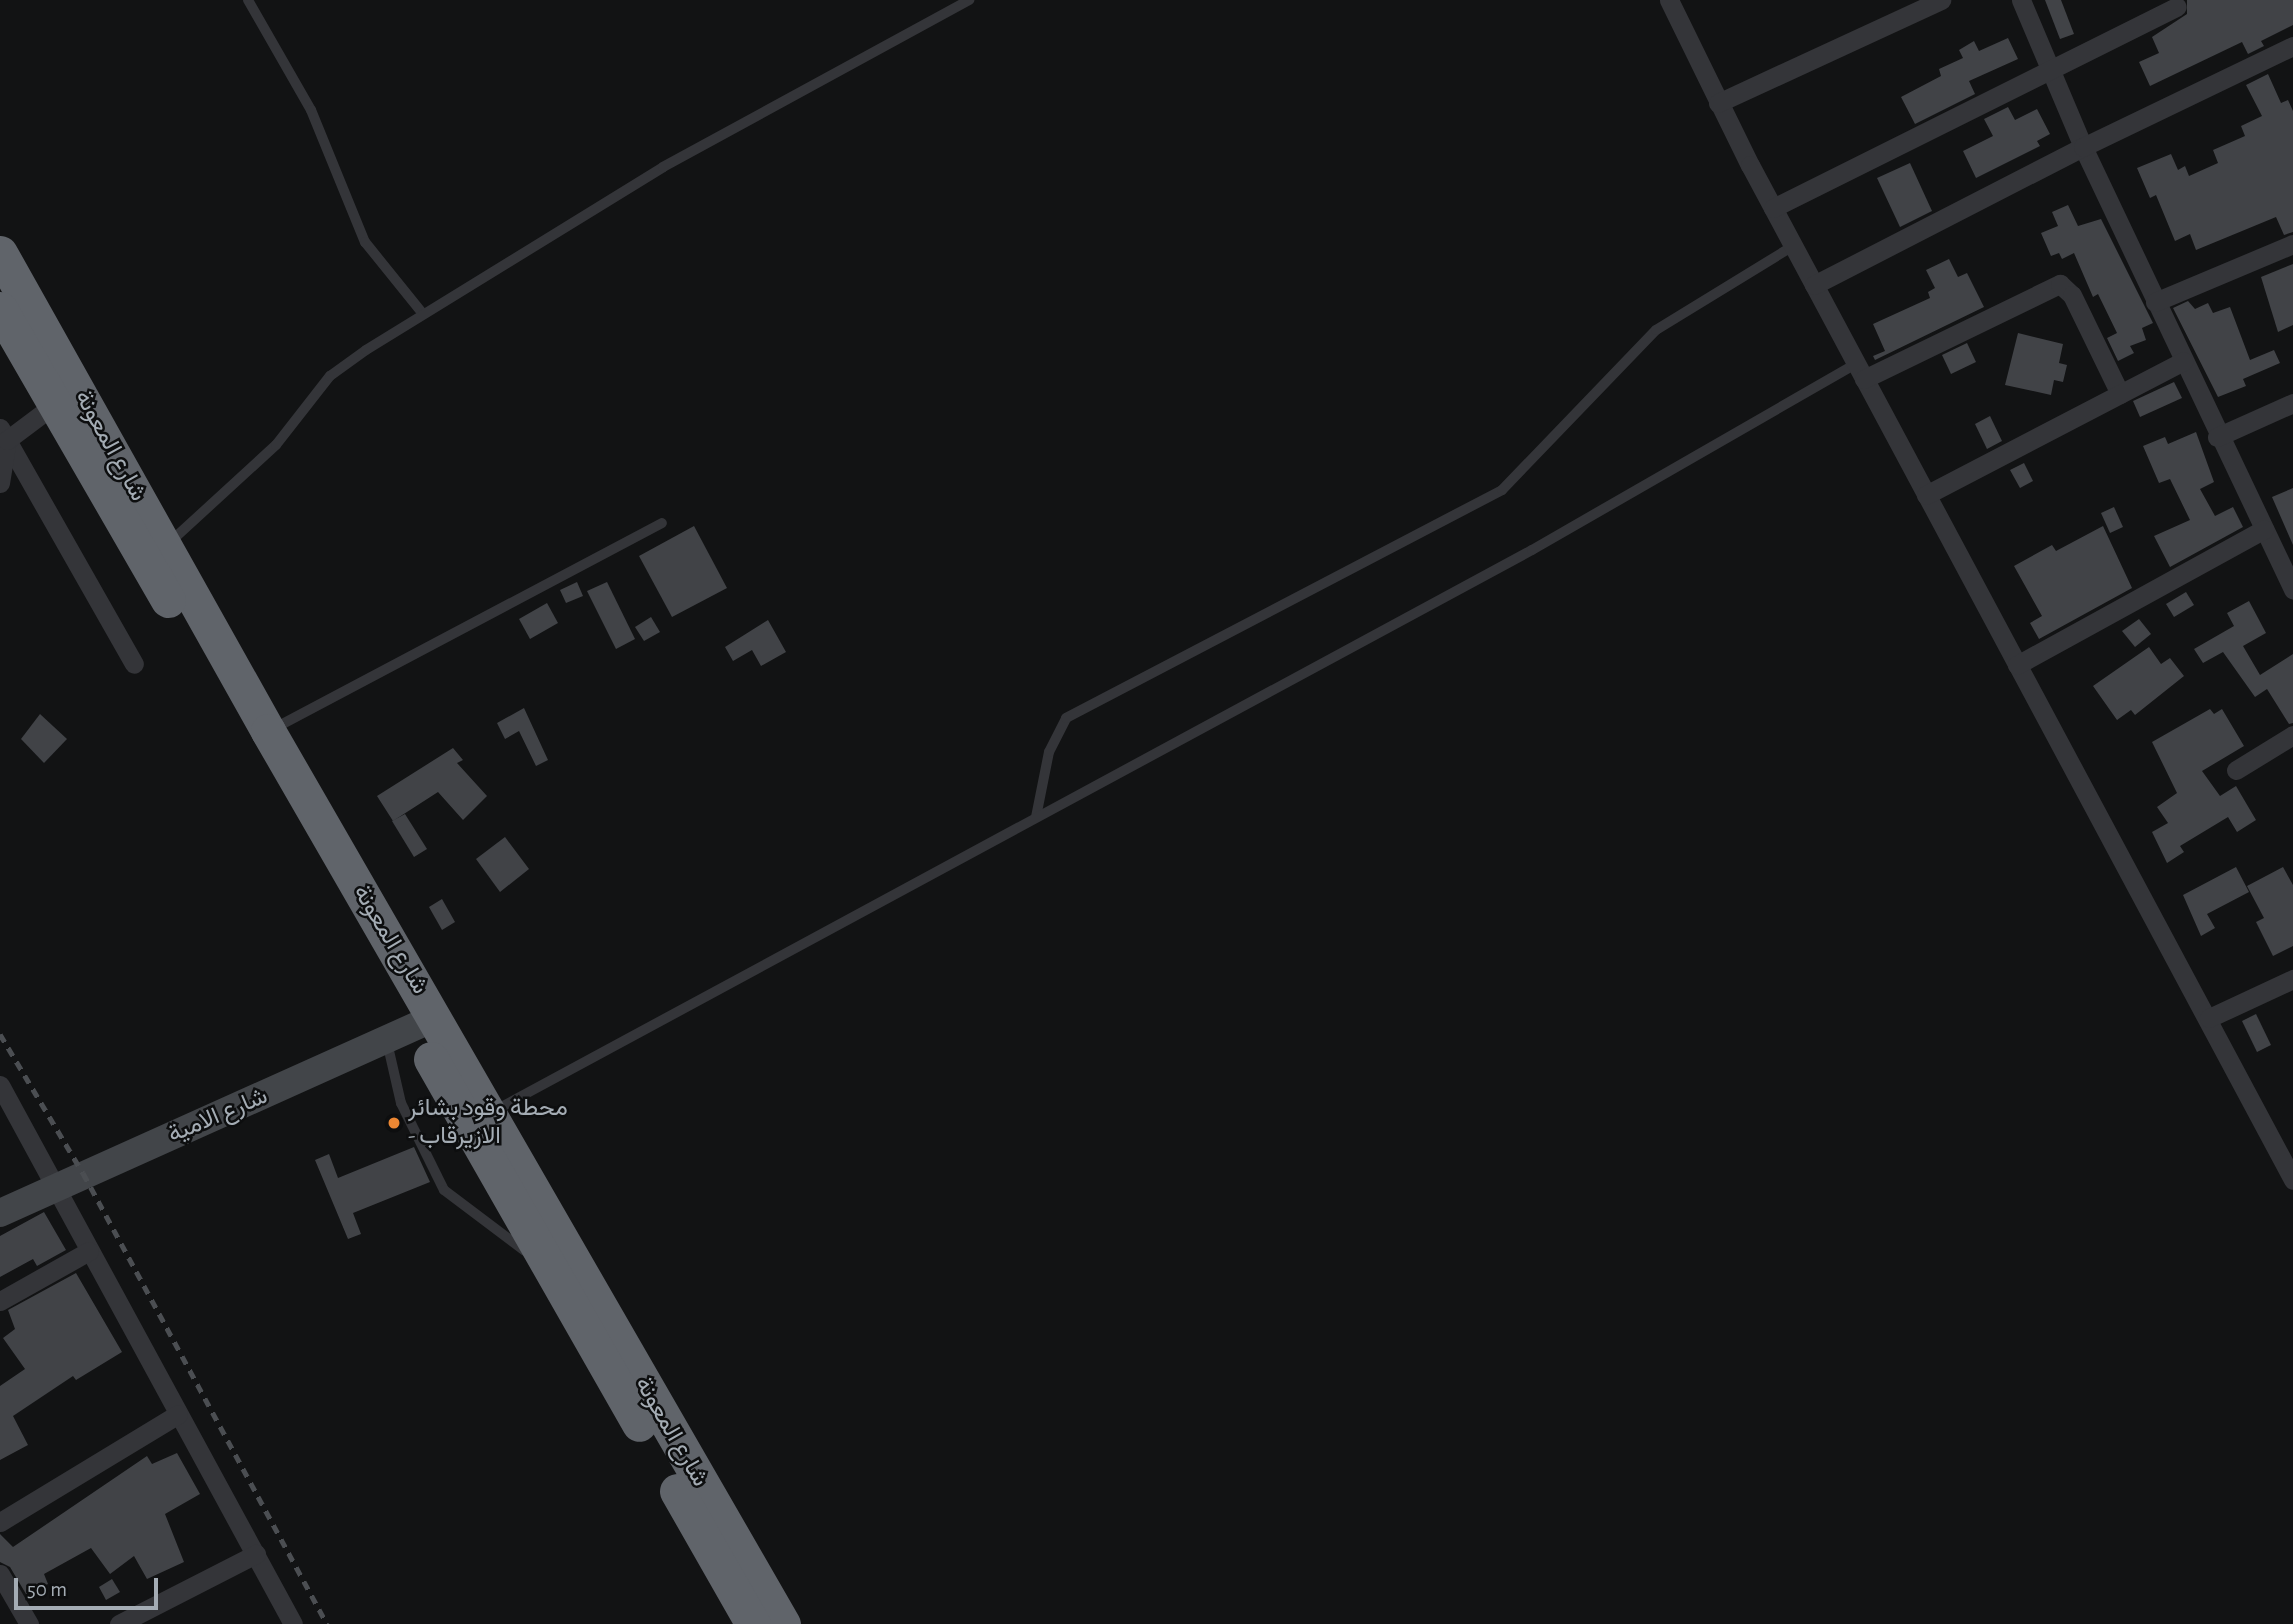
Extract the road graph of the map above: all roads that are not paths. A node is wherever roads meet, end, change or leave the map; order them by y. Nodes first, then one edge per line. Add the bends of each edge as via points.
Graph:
1 (248, 0) edge
2 (969, 0) edge
3 (1669, 0) edge
4 (1941, 0) edge
5 (2021, 0) edge
6 (2177, 7) dead end
7 (2293, 46) edge
8 (2049, 67) junction
9 (1718, 103) junction
10 (2083, 147) junction
11 (1773, 208) junction
12 (2293, 244) edge
13 (1793, 246) junction
14 (0, 253) edge
15 (1814, 285) junction
16 (2155, 302) junction
17 (0, 309) edge
18 (423, 314) junction
19 (2183, 361) junction
20 (1860, 372) junction
21 (2120, 394) junction
22 (2293, 403) edge
23 (55, 404) junction
24 (3, 434) edge
25 (2217, 437) junction
26 (0, 483) edge
27 (1926, 495) junction
28 (662, 523) dead end
29 (2264, 529) junction
30 (166, 546) junction
31 (2289, 569) edge
32 (2293, 590) edge
33 (134, 664) dead end
34 (2017, 666) junction
35 (268, 731) junction
36 (2293, 735) edge
37 (2236, 770) dead end
38 (1036, 817) junction
39 (2293, 979) edge
40 (2209, 1018) junction
41 (412, 1029) junction
42 (0, 1085) edge
43 (490, 1113) junction
44 (2293, 1180) edge
45 (52, 1186) junction
46 (0, 1213) edge
47 (89, 1251) junction
48 (551, 1270) junction
49 (0, 1301) edge
50 (178, 1414) junction
51 (0, 1522) edge
52 (256, 1554) junction
53 (0, 1574) edge
54 (29, 1624) edge
55 (119, 1624) edge
56 (293, 1624) edge
57 (753, 1624) edge
58 (783, 1624) edge

1 - 18 lane via 311,110 365,242
2 - 18 lane via 663,167
3 - 9 street
4 - 9 street
5 - 8 street
6 - 8 street
7 - 10 street
8 - 10 street
8 - 11 street
9 - 11 street
10 - 15 street
10 - 16 street
11 - 13 street
12 - 16 street
13 - 15 street
13 - 38 lane via 1656,330 1502,491 1066,718 1049,752
14 - 30 highway, شارع المعونة
15 - 20 street
16 - 19 street
17 - 23 highway, شارع المعونة
18 - 30 lane via 330,376 276,445
19 - 21 street
19 - 25 street
20 - 21 street via 2060,284 2072,295
20 - 27 street
20 - 38 lane
21 - 27 street
22 - 25 street
23 - 24 street
23 - 41 highway, شارع المعونة
24 - 26 street
24 - 33 street
25 - 29 street
27 - 34 street
28 - 35 lane
29 - 31 street
29 - 34 street
30 - 35 highway, شارع المعونة
31 - 32 street
34 - 40 street
35 - 41 highway, شارع المعونة
36 - 37 street
38 - 43 lane
39 - 40 street
40 - 44 street
41 - 43 highway, شارع المعونة
41 - 45 street, شارع الامية
41 - 48 highway, شارع المعونة
41 - 48 lane via 401,1103 444,1189
42 - 45 street
43 - 58 highway, شارع المعونة
45 - 46 street, شارع الامية
45 - 47 street
47 - 49 street
47 - 50 street
48 - 57 highway, شارع المعونة
50 - 51 street
50 - 52 street
52 - 55 street
52 - 56 street
53 - 54 street

